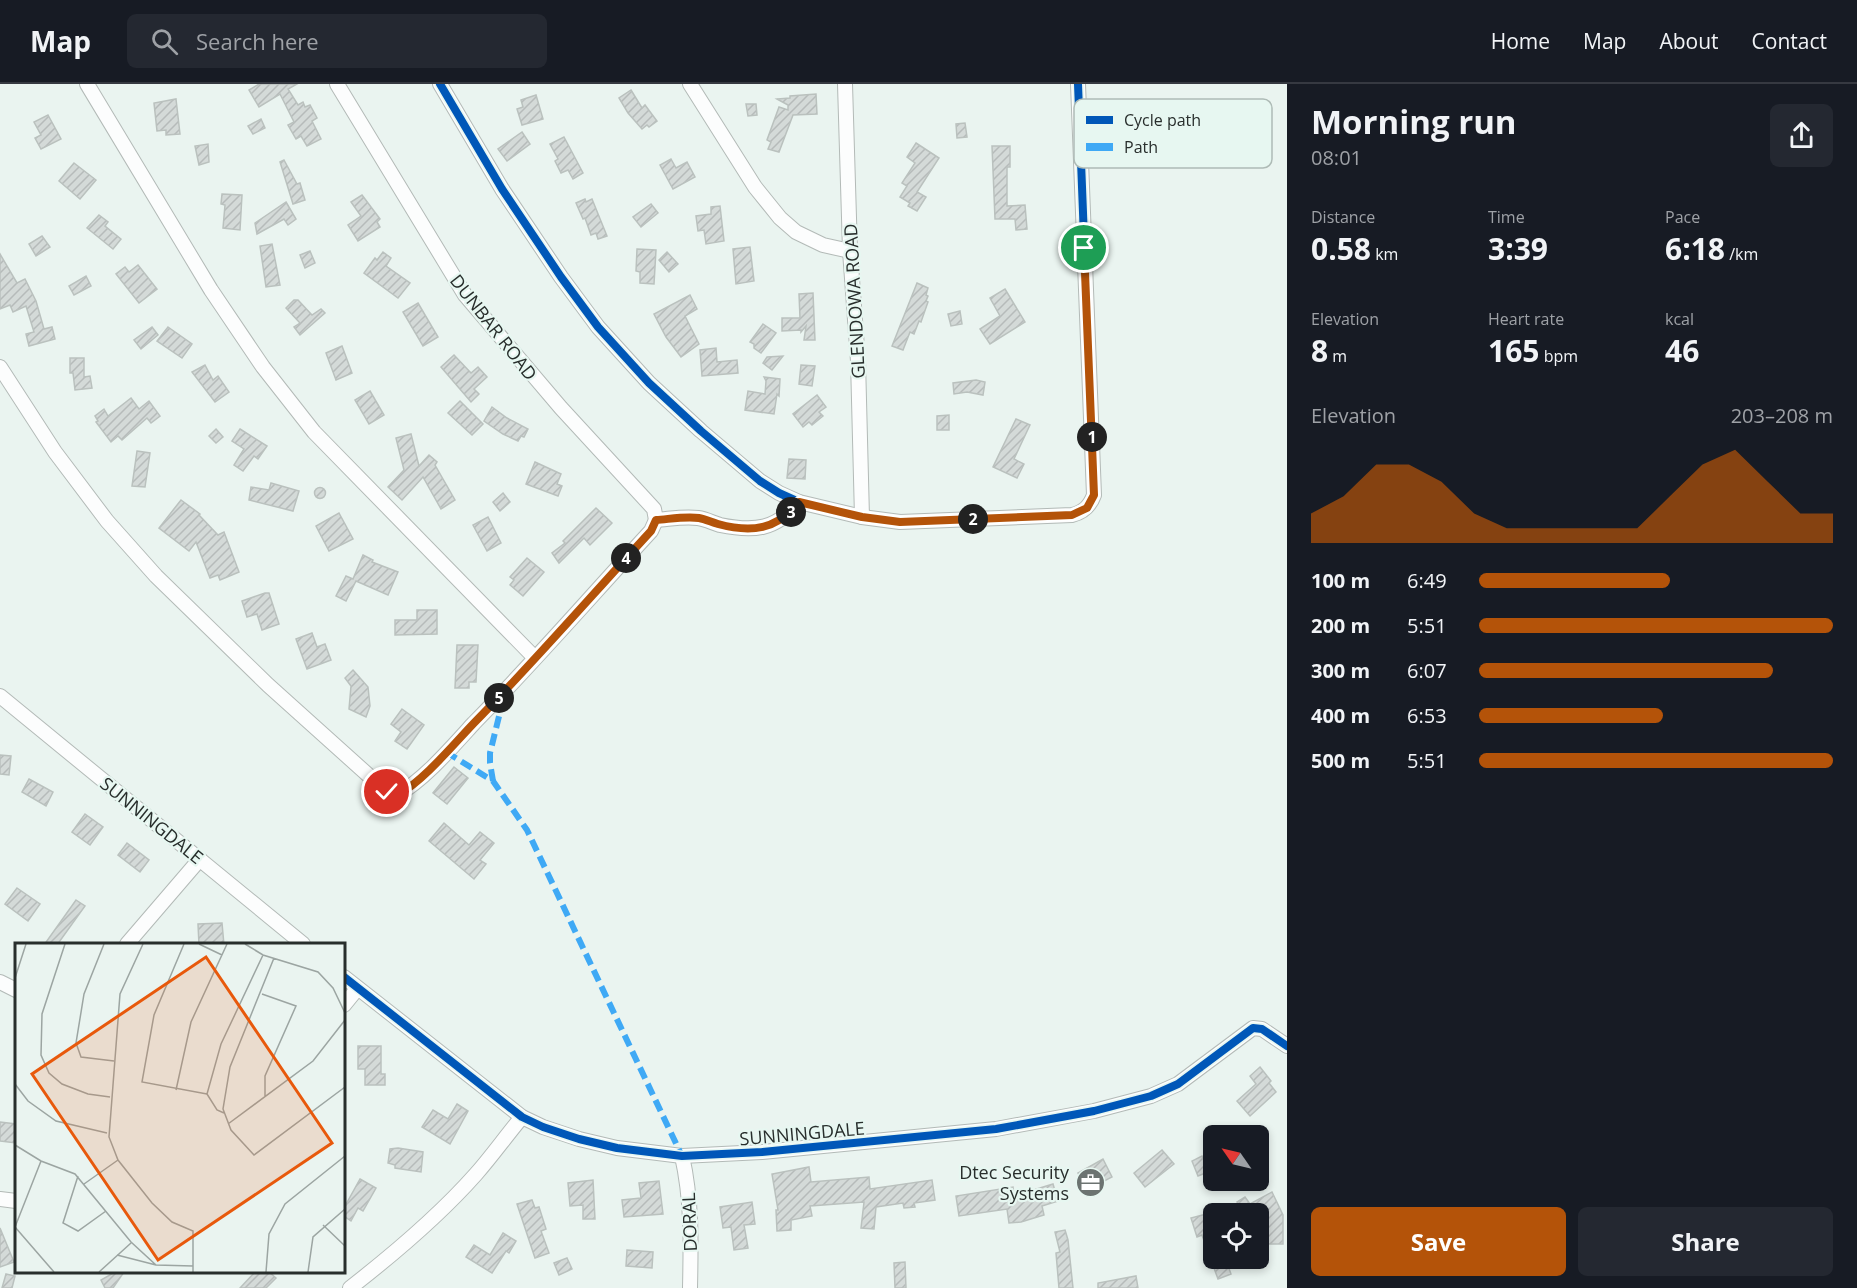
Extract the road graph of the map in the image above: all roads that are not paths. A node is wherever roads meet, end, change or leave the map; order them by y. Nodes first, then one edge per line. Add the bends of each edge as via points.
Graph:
1 (87, 84) edge
2 (337, 84) edge
3 (440, 84) edge
4 (690, 84) edge
5 (845, 84) edge
6 (1078, 84) edge
7 (1079, 99) edge
8 (1081, 168) edge
9 (850, 252) junction
10 (0, 367) edge
11 (799, 502) junction
12 (862, 517) junction
13 (656, 520) junction
14 (535, 658) junction
15 (0, 696) edge
16 (200, 859) junction
17 (129, 943) edge
18 (301, 943) edge
19 (345, 979) edge
20 (0, 982) edge
21 (357, 989) junction
22 (15, 990) edge
23 (345, 1004) edge
24 (1287, 1046) edge
25 (522, 1117) junction
26 (682, 1156) junction
27 (0, 1199) edge
28 (15, 1201) edge
29 (350, 1288) edge
30 (690, 1288) edge

1 - 14 street via 263,367 314,432
2 - 13 street, DUNBAR ROAD via 465,296 654,509
3 - 11 street via 502,189 598,327 649,383 701,431 760,481
4 - 9 street via 755,188 780,218 796,232
5 - 9 street, GLENDOWA ROAD
6 - 7 street
8 - 12 street via 1094,495 1091,503 1072,515 900,522
9 - 12 street, GLENDOWA ROAD via 858,361
10 - 14 street via 55,452 107,521 156,576 268,685 387,792 398,795 407,789
11 - 12 street
11 - 13 street via 780,522 765,527 720,525 699,518
13 - 14 street via 651,531
15 - 16 street, SUNNINGDALE
16 - 17 street
16 - 18 street, SUNNINGDALE
19 - 21 street, SUNNINGDALE
20 - 22 street
21 - 23 street
21 - 25 street, SUNNINGDALE
24 - 26 street, SUNNINGDALE via 1262,1029 1253,1028 1178,1084 1151,1096 996,1129
25 - 26 street, SUNNINGDALE via 579,1139
25 - 29 street via 438,1214
26 - 30 street, DORAL via 691,1208
27 - 28 street

